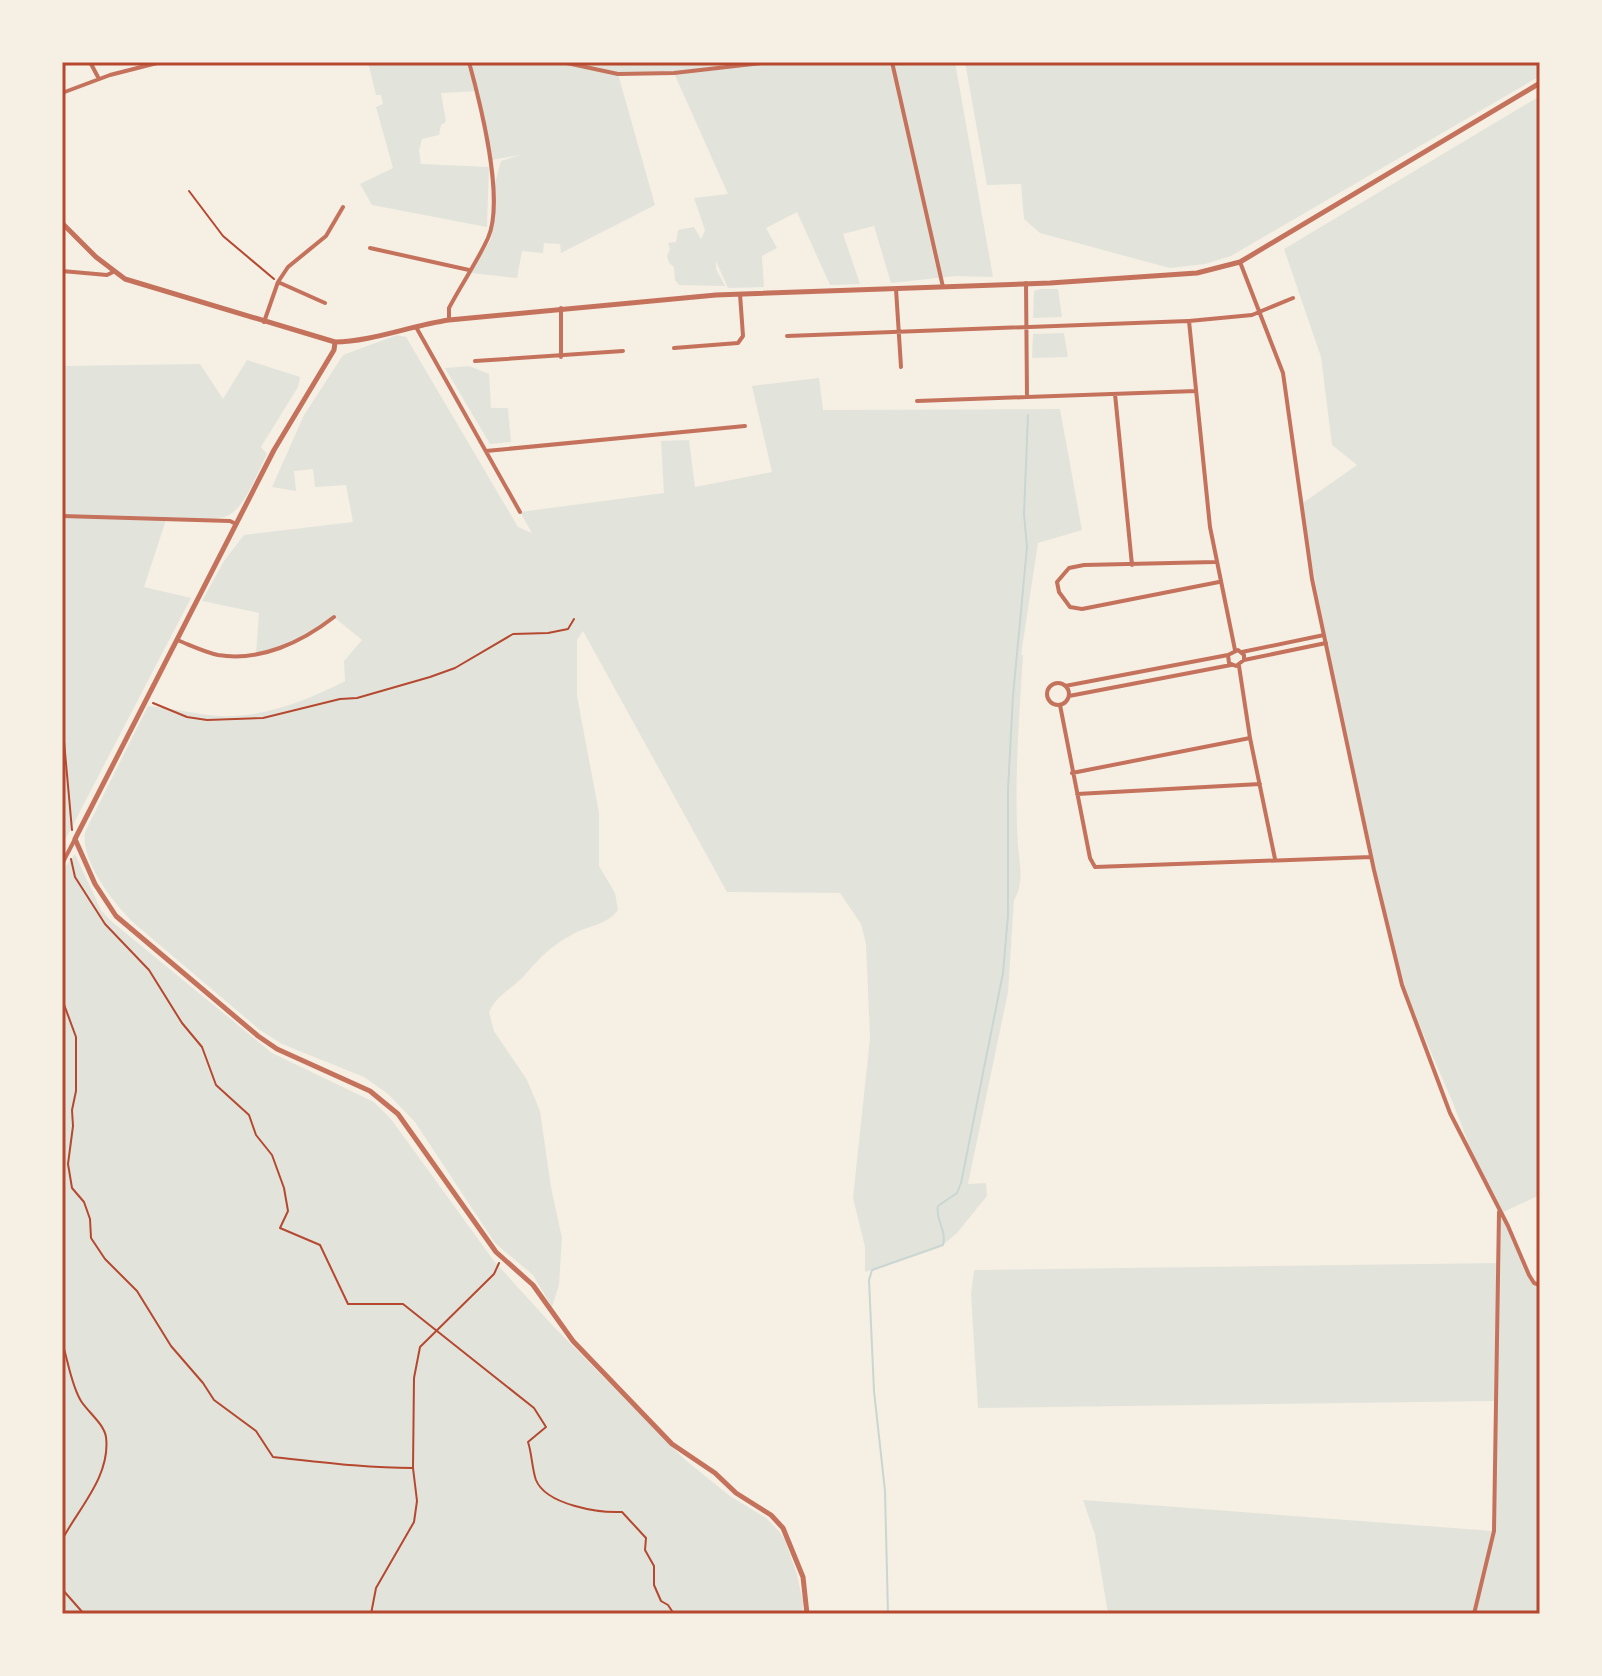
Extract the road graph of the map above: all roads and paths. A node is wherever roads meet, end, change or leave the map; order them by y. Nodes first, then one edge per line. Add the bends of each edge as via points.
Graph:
1 (90, 62) edge
2 (161, 62) edge
3 (469, 62) edge
4 (562, 62) edge
5 (771, 62) edge
6 (892, 62) edge
7 (99, 79) junction
8 (1540, 83) edge
9 (62, 93) edge
10 (189, 191) dead end
11 (343, 207) dead end
12 (62, 223) edge
13 (370, 248) dead end
14 (1240, 262) junction
15 (469, 270) junction
16 (62, 271) edge
17 (113, 272) junction
18 (278, 282) junction
19 (1026, 283) junction
20 (943, 287) junction
21 (896, 289) junction
22 (740, 294) junction
23 (1293, 298) dead end
24 (325, 303) dead end
25 (561, 308) junction
26 (1260, 312) junction
27 (449, 320) junction
28 (1189, 321) junction
29 (264, 322) junction
30 (415, 325) junction
31 (1028, 326) junction
32 (898, 331) junction
33 (787, 336) dead end
34 (335, 342) junction
35 (674, 348) dead end
36 (623, 351) dead end
37 (561, 357) junction
38 (475, 361) dead end
39 (901, 367) dead end
40 (1196, 391) junction
41 (1115, 394) junction
42 (1027, 397) junction
43 (917, 401) dead end
44 (745, 426) dead end
45 (486, 451) junction
46 (520, 512) dead end
47 (62, 516) edge
48 (236, 524) junction
49 (1215, 562) junction
50 (1132, 565) junction
51 (1219, 582) junction
52 (334, 617) dead end
53 (574, 619) dead end
54 (1324, 635) junction
55 (177, 640) junction
56 (1326, 643) junction
57 (1235, 650) junction
58 (1242, 652) junction
59 (1228, 655) junction
60 (1244, 660) junction
61 (1231, 665) junction
62 (1239, 666) junction
63 (1065, 686) junction
64 (1069, 696) junction
65 (145, 700) junction
66 (1060, 705) junction
67 (62, 719) edge
68 (1250, 738) junction
69 (1072, 773) junction
70 (1260, 784) junction
71 (1077, 794) junction
72 (75, 839) junction
73 (69, 852) junction
74 (1371, 857) junction
75 (1275, 859) junction
76 (62, 864) edge
77 (62, 999) edge
78 (1499, 1210) junction
79 (501, 1258) junction
80 (1540, 1285) edge
81 (435, 1330) junction
82 (62, 1342) edge
83 (413, 1468) junction
84 (62, 1540) edge
85 (62, 1589) edge
86 (84, 1614) edge
87 (371, 1614) edge
88 (674, 1614) edge
89 (807, 1614) edge
90 (1474, 1614) edge

1 - 7 street
2 - 7 street
3 - 15 street via 491,160 493,217 489,236
4 - 5 street via 632,74
6 - 20 street
7 - 9 street
8 - 14 street
10 - 18 path via 223,236
11 - 18 street via 326,236
12 - 17 street
13 - 15 street
14 - 19 street via 1197,273
14 - 26 street
15 - 27 street via 449,308
16 - 17 street
17 - 29 street
18 - 24 street
18 - 29 street
19 - 20 street
19 - 31 street
20 - 21 street
21 - 22 street
21 - 32 street
22 - 25 street
22 - 35 street via 743,336 738,343
23 - 26 street
25 - 27 street
25 - 37 street
26 - 28 street
26 - 54 street via 1283,373
27 - 30 street
28 - 31 street
28 - 40 street
29 - 34 street
30 - 34 street
30 - 45 street
31 - 32 street
31 - 42 street
32 - 33 street
32 - 39 street
34 - 48 street
36 - 37 street
37 - 38 street
40 - 41 street
40 - 49 street
41 - 42 street
41 - 50 street
42 - 43 street
44 - 45 street
45 - 46 street
47 - 48 street
48 - 55 street
49 - 50 street
49 - 51 street
50 - 51 street via 1069,568 1057,582 1059,592 1070,607 1082,609
51 - 57 street
52 - 55 street via 305,638 256,654 216,655
53 - 65 path via 568,629 513,634 430,677 263,718 197,718
54 - 56 street
54 - 58 street
55 - 65 street
56 - 60 street
56 - 74 street
57 - 58 street
57 - 59 street
58 - 60 street
59 - 61 street
59 - 63 street
60 - 62 street
61 - 62 street
61 - 64 street
62 - 68 street
63 - 64 street
63 - 66 street via 1055,684 1048,692 1050,701
64 - 66 street
65 - 72 street
66 - 69 street
67 - 72 path
68 - 69 street
68 - 70 street
69 - 71 street
70 - 71 street
70 - 75 street
71 - 75 street via 1095,867
72 - 73 street
72 - 79 street via 101,897 127,927 277,1049 370,1091 392,1107
73 - 76 street
73 - 81 path via 75,877 105,924 149,970 202,1047 216,1085 249,1115 272,1155 288,1211 280,1228 320,1245 348,1304 403,1304
74 - 75 street
74 - 78 street via 1402,985 1436,1082
77 - 83 path via 76,1037 68,1164 72,1188 90,1219 91,1238 105,1259 137,1291 214,1400 256,1431 273,1457
78 - 80 street via 1529,1275
78 - 90 street via 1494,1531
79 - 81 path via 494,1274
79 - 89 street via 525,1276 573,1341 672,1444 778,1521 800,1566
81 - 83 path via 420,1347 414,1378
81 - 88 path via 543,1419 546,1427 528,1442 536,1481 544,1489 599,1513 622,1512 646,1538 654,1585
82 - 84 path via 79,1398 106,1441 104,1462 89,1498
83 - 87 path via 414,1522 376,1588
85 - 86 path

